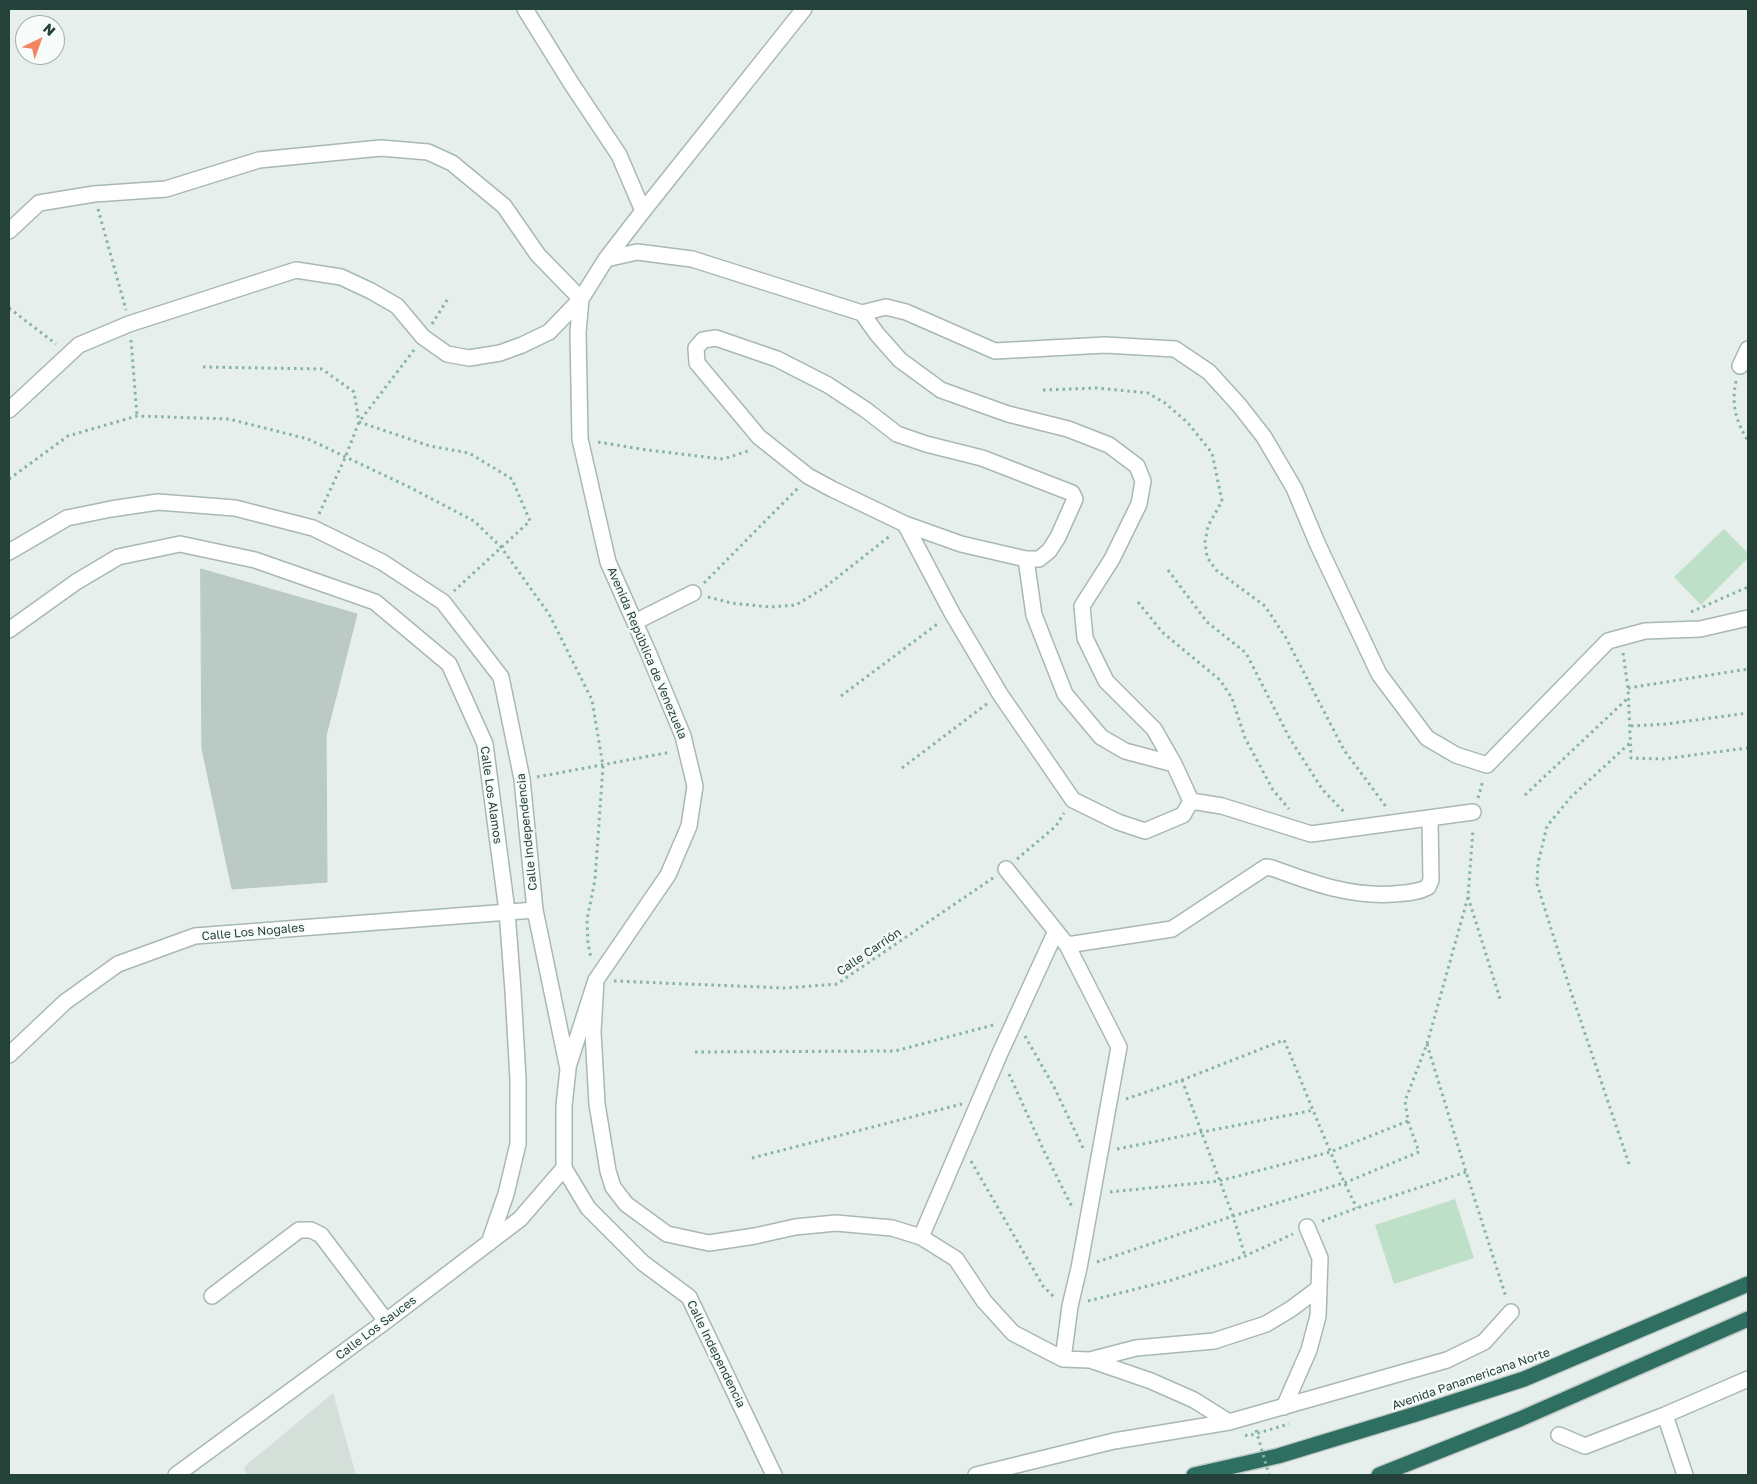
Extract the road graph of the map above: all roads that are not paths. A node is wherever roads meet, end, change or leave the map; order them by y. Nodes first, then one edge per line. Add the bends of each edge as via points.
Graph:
1 (525, 9) edge
2 (804, 9) edge
3 (643, 211) junction
4 (9, 231) edge
5 (606, 259) junction
6 (581, 299) junction
7 (862, 313) junction
8 (1748, 348) edge
9 (1740, 366) road end
10 (9, 410) edge
11 (906, 524) junction
12 (9, 552) edge
13 (1026, 559) junction
14 (693, 594) road end
15 (1748, 618) edge
16 (635, 622) junction
17 (9, 630) edge
18 (1174, 764) junction
19 (1191, 801) junction
20 (1473, 812) road end
21 (1430, 818) junction
22 (1006, 869) road end
23 (535, 910) junction
24 (507, 911) junction
25 (1056, 931) junction
26 (1067, 945) junction
27 (596, 980) junction
28 (9, 1055) edge
29 (568, 1069) junction
30 (564, 1168) junction
31 (1308, 1227) road end
32 (920, 1237) junction
33 (489, 1243) junction
34 (1748, 1284) edge
35 (1319, 1288) junction
36 (212, 1296) dead end
37 (1511, 1312) road end
38 (1748, 1319) edge
39 (386, 1322) junction
40 (1063, 1359) junction
41 (1090, 1360) junction
42 (1748, 1379) edge
43 (1284, 1406) junction
44 (1665, 1415) junction
45 (1229, 1422) junction
46 (1559, 1435) dead end
47 (176, 1475) edge
48 (774, 1475) edge
49 (976, 1475) edge
50 (1194, 1475) edge
51 (1379, 1475) edge
52 (1685, 1475) edge

1 - 3 street via 619,155
2 - 3 street
3 - 5 street
4 - 6 street via 39,203 94,194 166,189 259,160 381,148 428,152 452,163 504,206 538,255
5 - 6 street
5 - 7 street via 637,252 692,259
6 - 10 street via 549,332 500,353 469,358 447,354 423,337 397,306 371,291 341,278 296,270 129,324 79,345
6 - 16 street, Avenida República de Venezuela via 578,332 580,439 608,562
7 - 15 street via 886,307 906,312 995,351 1105,345 1175,349 1209,372 1264,437 1294,488 1379,674 1427,738 1456,755 1487,765 1608,641 1646,631 1700,629
7 - 18 street via 900,360 941,390 1008,414 1068,429 1109,445 1137,466 1143,481 1139,504 1112,559 1082,606 1085,638 1106,682 1154,729
8 - 9 street
11 - 13 street via 961,544
11 - 13 street via 808,476 768,445 697,363 696,348 703,340 716,338 777,359 828,385 897,434 982,458 1072,493 1075,499 1050,551 1039,559
11 - 19 street via 952,613 1000,694 1072,800 1145,831 1182,815
12 - 23 street, Calle Independencia via 67,518 158,502 235,508 313,528 382,562 443,602 501,677 522,780
13 - 18 street via 1034,615 1065,694 1101,737 1125,751
14 - 16 street
16 - 27 street, Avenida República de Venezuela via 683,736 695,786 689,826 668,875
17 - 24 street, Calle Los Alamos via 76,582 118,557 180,544 255,560 375,602 449,664 485,744
18 - 19 street
19 - 21 street via 1222,806 1311,834
20 - 21 street
21 - 26 street via 1431,880 1422,890 1361,894 1323,886 1266,867 1172,929
22 - 25 street
23 - 24 street, Calle Los Nogales
23 - 29 street, Calle Independencia
24 - 28 street, Calle Los Nogales via 195,936 118,964 65,1002
24 - 33 street, Calle Los Alamos via 518,1079 518,1144 506,1194
25 - 26 street
25 - 32 street
26 - 40 street via 1119,1047
27 - 29 street, Avenida República de Venezuela
27 - 32 street via 593,1032 597,1104 608,1170 613,1187 626,1204 667,1234 709,1243 836,1223 892,1228
29 - 30 street, Calle Independencia via 564,1106
30 - 33 street, Calle Los Sauces via 520,1219
30 - 48 street, Calle Independencia via 588,1208 643,1263 689,1297
31 - 35 street via 1320,1258
32 - 40 street via 956,1259 984,1301 1013,1333
33 - 39 street, Calle Los Sauces
34 - 50 highway, Avenida Panamericana Norte via 1524,1379 1278,1456
35 - 41 street via 1266,1324 1214,1341 1136,1348
35 - 43 street via 1318,1316 1309,1350
36 - 39 street via 299,1230 311,1230 321,1235
37 - 43 street via 1484,1342 1447,1360
38 - 51 highway via 1520,1419
39 - 47 street, Calle Los Sauces
40 - 41 street
41 - 45 street via 1194,1400
42 - 44 street
43 - 45 street
44 - 46 street via 1585,1446
44 - 52 street
45 - 49 street via 1114,1441

